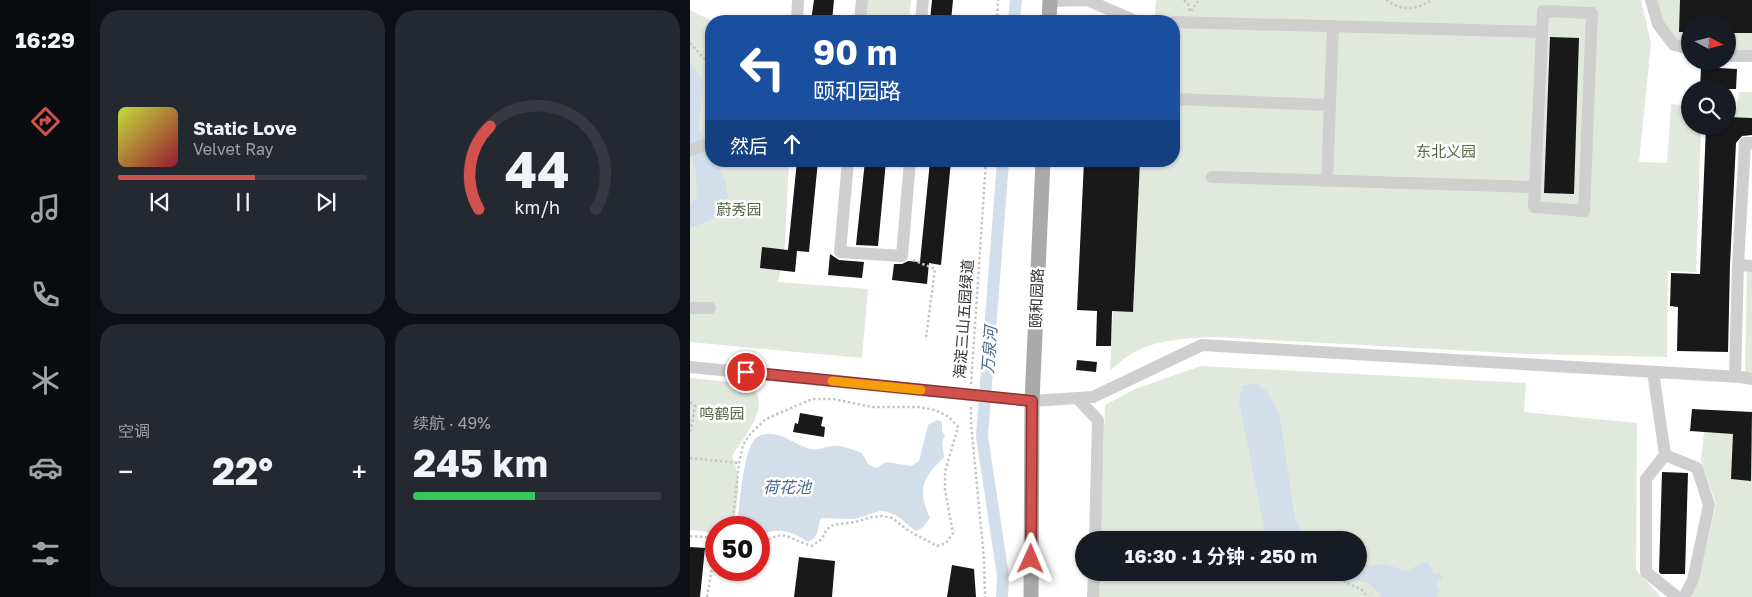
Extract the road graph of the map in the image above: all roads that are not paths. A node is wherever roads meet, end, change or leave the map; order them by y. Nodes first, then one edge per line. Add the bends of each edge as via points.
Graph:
1 (798, 0) edge
2 (862, 0) edge
3 (923, 0) edge
4 (1050, 0) edge
5 (1651, 0) edge
6 (1575, 6) edge
7 (797, 15) edge
8 (861, 15) edge
9 (922, 15) edge
10 (1049, 15) edge
11 (1122, 15) edge
12 (1180, 22) edge
13 (1333, 26) junction
14 (1542, 32) junction
15 (1681, 47) edge
16 (1736, 56) edge
17 (1752, 56) edge
18 (1180, 99) edge
19 (1330, 105) junction
20 (1752, 143) edge
21 (705, 144) edge
22 (690, 150) edge
23 (847, 167) edge
24 (909, 167) edge
25 (1043, 167) edge
26 (1212, 177) dead end
27 (1328, 181) junction
28 (1535, 187) junction
29 (1738, 266) junction
30 (1752, 266) edge
31 (690, 308) edge
32 (710, 308) dead end
33 (690, 366) edge
34 (1653, 372) junction
35 (1735, 377) junction
36 (1752, 379) edge
37 (1077, 398) junction
38 (1032, 401) junction
39 (1665, 455) junction
40 (1095, 531) edge
41 (1094, 581) edge
42 (1031, 597) edge
43 (1093, 597) edge
44 (1677, 597) edge
45 (1684, 597) edge

1 - 7 street
2 - 8 street
3 - 9 street
4 - 10 main road
4 - 11 street via 1087,0
5 - 15 street via 1658,24 1674,45
6 - 14 street via 1543,11
6 - 28 street via 1592,13 1584,211 1534,207
12 - 13 street
13 - 14 street
13 - 19 street
14 - 28 street
16 - 17 street
18 - 19 street
19 - 27 street
20 - 29 street via 1745,143
21 - 22 street
23 - 24 street via 840,252 902,256
25 - 38 main road, 颐和园路
26 - 27 street
27 - 28 street
29 - 30 street
29 - 35 street
31 - 32 street
33 - 38 street
34 - 35 street
34 - 37 street via 1202,345 1093,397
34 - 39 street
35 - 36 street
37 - 38 street
37 - 40 street via 1098,420
38 - 42 main road, 颐和园路
39 - 44 street via 1646,479 1646,572
39 - 45 street via 1697,468 1709,505 1693,580
41 - 43 street

